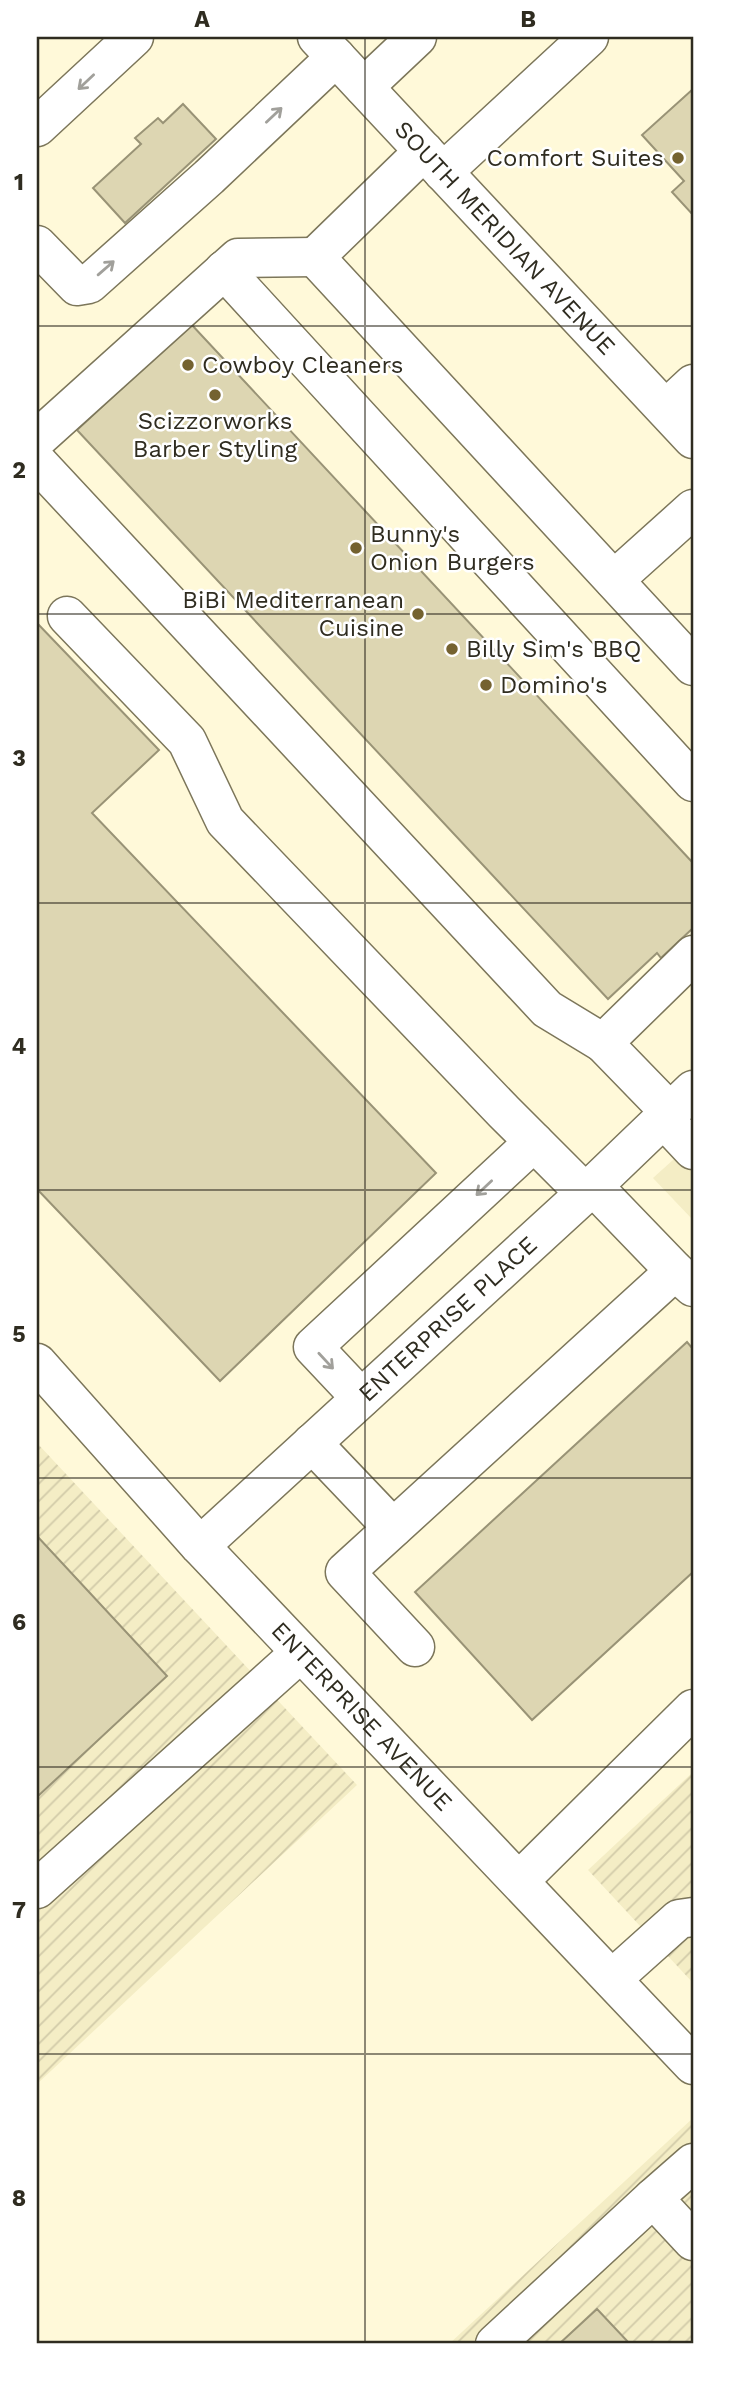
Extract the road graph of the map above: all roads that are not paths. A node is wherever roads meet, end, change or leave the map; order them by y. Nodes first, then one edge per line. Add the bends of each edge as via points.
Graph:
1 (134, 37) edge
2 (417, 37) edge
3 (589, 37) edge
4 (327, 47) edge
5 (364, 87) junction
6 (37, 127) edge
7 (434, 162) junction
8 (37, 245) edge
9 (315, 257) junction
10 (225, 270) junction
11 (693, 384) edge
12 (666, 409) junction
13 (37, 439) edge
14 (693, 439) edge
15 (37, 462) edge
16 (693, 509) edge
17 (614, 580) junction
18 (67, 616) dead end
19 (693, 666) edge
20 (693, 782) edge
21 (693, 955) edge
22 (603, 1043) junction
23 (675, 1107) edge
24 (534, 1142) junction
25 (693, 1150) edge
26 (588, 1189) junction
27 (684, 1279) edge
28 (37, 1363) edge
29 (361, 1398) junction
30 (312, 1443) junction
31 (393, 1528) junction
32 (200, 1546) junction
33 (415, 1647) dead end
34 (300, 1653) junction
35 (693, 1709) edge
36 (519, 1881) junction
37 (37, 1889) edge
38 (693, 1917) edge
39 (612, 1979) junction
40 (693, 2065) edge
41 (693, 2163) edge
42 (653, 2197) junction
43 (693, 2241) edge
44 (495, 2344) edge

1 -> 6 street
2 - 5 street
3 - 7 street
4 - 5 street, SOUTH MERIDIAN AVENUE
8 -> 4 street via 70,281 77,286 89,284 209,177
5 - 7 street, SOUTH MERIDIAN AVENUE
7 - 9 street
7 - 12 street, SOUTH MERIDIAN AVENUE
9 - 10 street via 238,258
9 - 17 street
10 - 13 street
10 - 20 street
11 - 12 street
12 - 14 street, SOUTH MERIDIAN AVENUE
15 - 22 street via 547,1009
16 - 17 street
17 - 19 street
18 - 24 street via 187,741 225,821
21 - 22 street
22 - 23 street
23 - 25 street
23 - 26 street, ENTERPRISE PLACE
24 - 26 street
24 -> 29 street via 313,1347
26 - 27 street
26 - 29 street, ENTERPRISE PLACE
27 - 31 street
28 - 32 street, ENTERPRISE AVENUE
29 - 30 street, ENTERPRISE PLACE
30 - 31 street
30 - 32 street, ENTERPRISE PLACE
31 - 33 street via 345,1572
32 - 34 street, ENTERPRISE AVENUE
34 - 36 street, ENTERPRISE AVENUE
34 - 37 street
35 - 36 street
36 - 39 street, ENTERPRISE AVENUE
38 - 39 street via 679,1919
39 - 40 street, ENTERPRISE AVENUE
41 - 42 street
42 - 43 street
42 - 44 street

